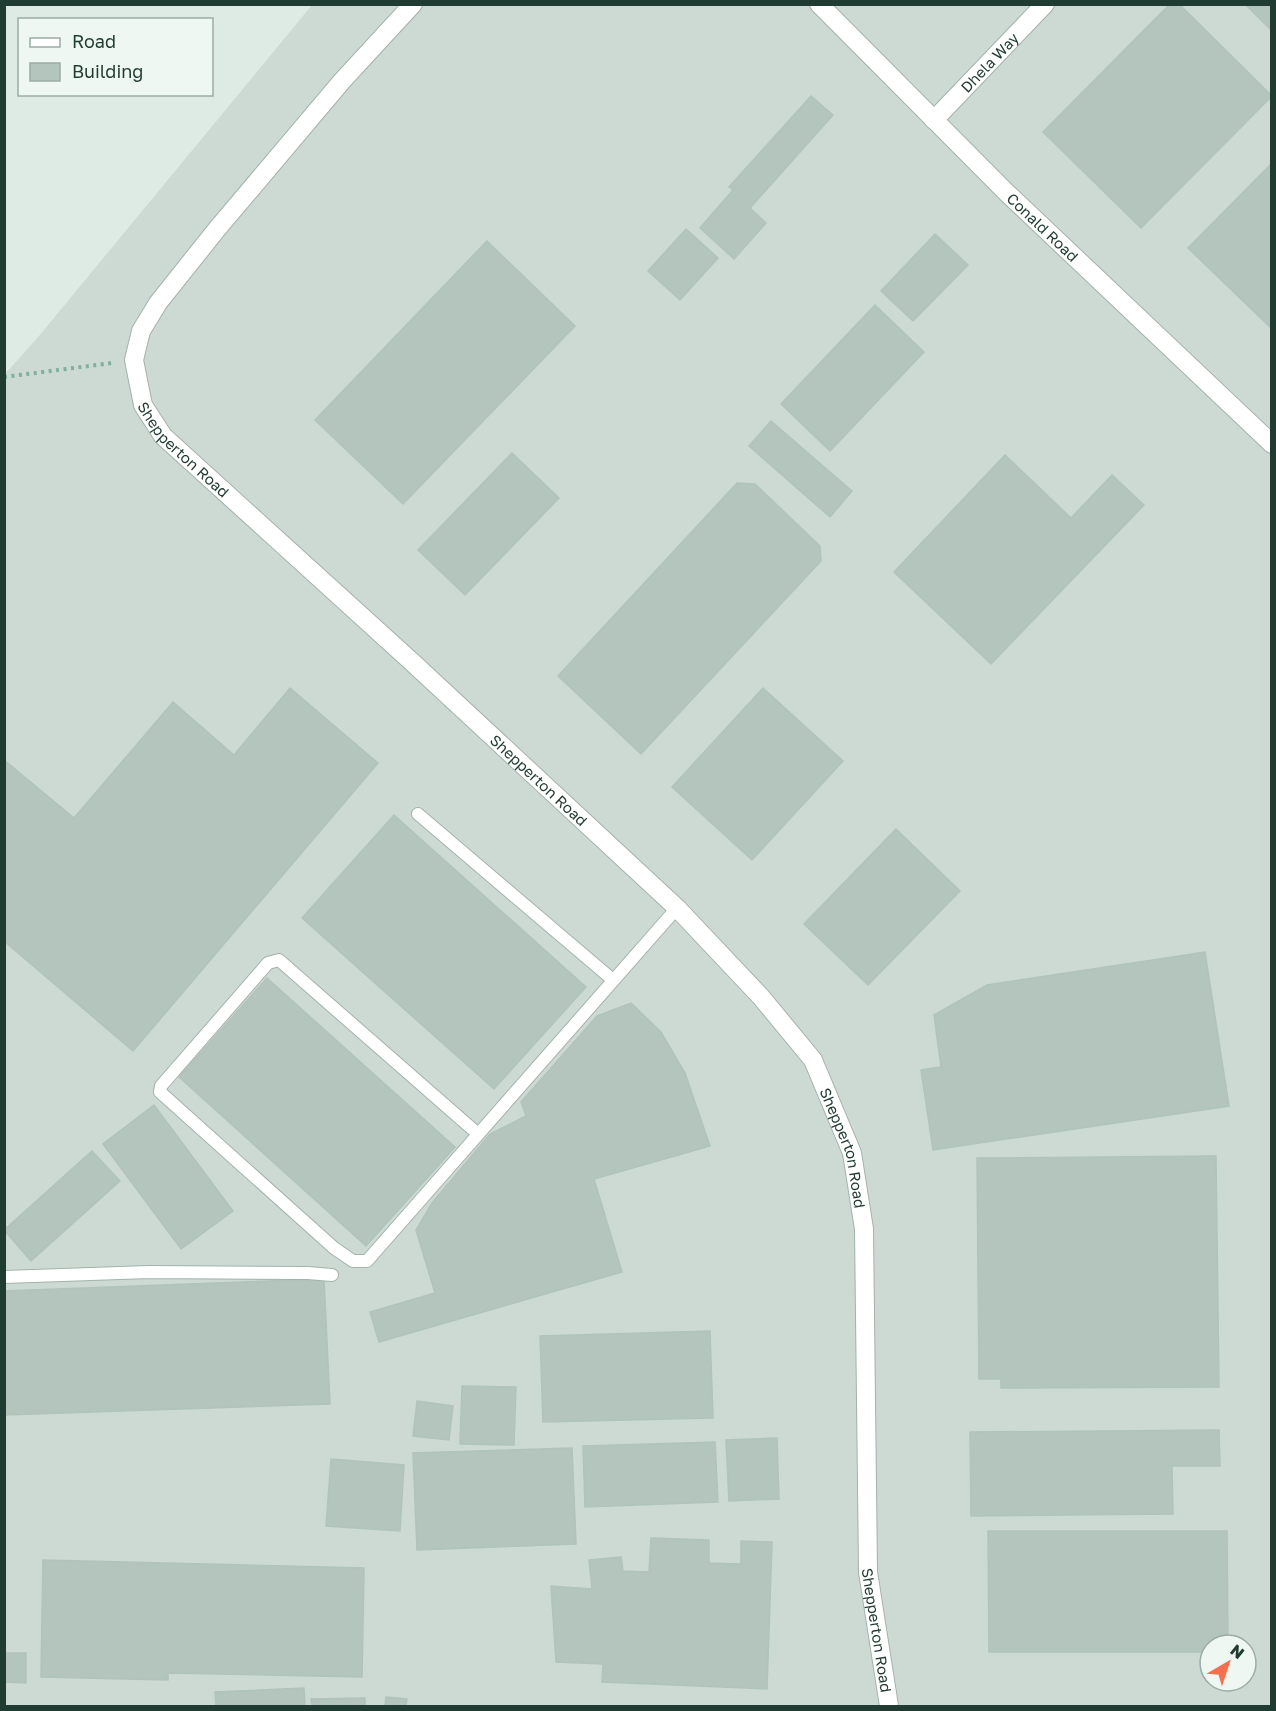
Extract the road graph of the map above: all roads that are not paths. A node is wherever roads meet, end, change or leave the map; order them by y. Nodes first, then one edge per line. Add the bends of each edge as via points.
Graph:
1 (413, 4) edge
2 (819, 4) edge
3 (1045, 4) edge
4 (934, 120) junction
5 (1272, 444) edge
6 (418, 814) dead end
7 (677, 908) junction
8 (613, 980) junction
9 (478, 1134) junction
10 (332, 1275) dead end
11 (4, 1277) edge
12 (889, 1707) edge

1 - 7 street, Shepperton Road via 342,81 158,303 141,331 134,360 143,405 164,436
2 - 4 street, Conald Road
3 - 4 street, Dhela Way
4 - 5 street, Conald Road
6 - 8 lane
7 - 8 lane
7 - 12 street, Shepperton Road via 761,997 813,1060 852,1153 864,1229 868,1572
8 - 9 lane
9 - 9 lane via 367,1261 353,1261 160,1092 268,963 279,960
10 - 11 lane via 150,1272

